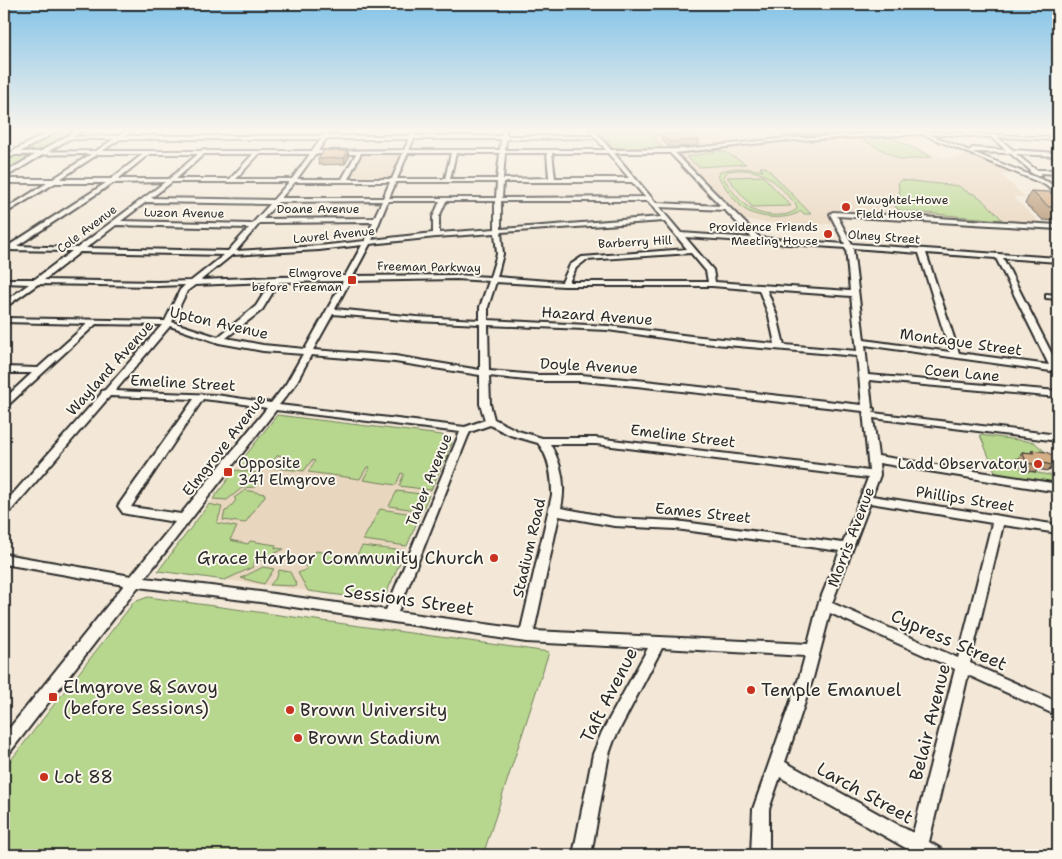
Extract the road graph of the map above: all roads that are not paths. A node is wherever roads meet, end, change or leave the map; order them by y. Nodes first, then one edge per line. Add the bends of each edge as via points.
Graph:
1 (71, 170) edge
2 (125, 170) edge
3 (182, 170) edge
4 (241, 170) edge
5 (301, 170) edge
6 (350, 170) edge
7 (398, 170) edge
8 (449, 170) edge
9 (500, 170) edge
10 (551, 170) edge
11 (624, 170) edge
12 (689, 170) edge
13 (1018, 170) edge
14 (1019, 170) edge
15 (1033, 171) junction
16 (1058, 172) edge
17 (394, 180) junction
18 (447, 180) junction
19 (499, 180) junction
20 (552, 180) junction
21 (632, 180) junction
22 (54, 181) junction
23 (111, 181) junction
24 (170, 181) junction
25 (231, 181) junction
26 (293, 181) junction
27 (344, 181) junction
28 (4, 182) edge
29 (1046, 182) junction
30 (1058, 193) edge
31 (146, 200) junction
32 (386, 200) junction
33 (444, 200) junction
34 (498, 200) junction
35 (275, 201) junction
36 (651, 202) junction
37 (726, 208) junction
38 (4, 212) edge
39 (666, 219) junction
40 (378, 220) junction
41 (114, 223) junction
42 (255, 224) junction
43 (1058, 227) edge
44 (498, 232) junction
45 (436, 235) junction
46 (679, 235) junction
47 (758, 240) junction
48 (367, 243) junction
49 (849, 246) junction
50 (7, 248) edge
51 (78, 250) junction
52 (692, 251) junction
53 (922, 251) junction
54 (230, 253) junction
55 (998, 256) junction
56 (1058, 260) edge
57 (354, 267) junction
58 (348, 278) junction
59 (387, 278) junction
60 (493, 279) junction
61 (277, 280) junction
62 (4, 281) edge
63 (35, 282) junction
64 (191, 283) junction
65 (564, 284) junction
66 (712, 284) junction
67 (762, 288) junction
68 (854, 294) junction
69 (1049, 296) dead end
70 (1058, 297) edge
71 (4, 306) edge
72 (331, 311) junction
73 (4, 320) edge
74 (93, 323) junction
75 (168, 323) junction
76 (484, 323) junction
77 (219, 340) junction
78 (859, 342) junction
79 (780, 347) junction
80 (309, 352) junction
81 (861, 354) junction
82 (956, 356) junction
83 (1057, 369) edge
84 (4, 370) edge
85 (39, 371) junction
86 (485, 373) junction
87 (864, 377) junction
88 (105, 393) junction
89 (1058, 394) edge
90 (200, 397) junction
91 (4, 404) edge
92 (273, 406) junction
93 (869, 412) junction
94 (490, 420) junction
95 (466, 430) junction
96 (1058, 438) edge
97 (542, 441) junction
98 (875, 460) junction
99 (876, 475) junction
100 (1058, 488) edge
101 (866, 499) junction
102 (4, 510) edge
103 (554, 511) junction
104 (184, 519) junction
105 (998, 520) junction
106 (1058, 529) edge
107 (848, 548) junction
108 (4, 558) edge
109 (135, 582) junction
110 (825, 605) junction
111 (390, 616) junction
112 (526, 636) junction
113 (658, 642) junction
114 (812, 650) junction
115 (963, 666) junction
116 (1058, 709) edge
117 (4, 747) edge
118 (775, 765) junction
119 (919, 846) junction
120 (582, 855) edge
121 (760, 855) edge
122 (935, 855) edge

1 - 22 street
2 - 23 street
3 - 24 street, Cole Avenue
4 - 25 street
5 - 26 street, Wayland Avenue
6 - 27 street
7 - 17 street, Elmgrove Avenue
8 - 18 street
9 - 19 street
10 - 20 street
11 - 21 street
12 - 37 street
13 - 29 street
14 - 15 street
15 - 16 street
15 - 29 street
17 - 18 street
17 - 27 street
17 - 32 street, Elmgrove Avenue
18 - 19 street
19 - 20 street
19 - 34 street
20 - 21 street
21 - 36 street
22 - 23 street
22 - 28 street
22 - 38 street
23 - 24 street
23 - 50 street
24 - 25 street
24 - 31 street, Cole Avenue
25 - 26 street
26 - 27 street
26 - 35 street, Wayland Avenue
29 - 30 main road
31 - 35 street
31 - 41 street, Cole Avenue
32 - 33 street
32 - 35 street
32 - 40 street, Elmgrove Avenue
33 - 34 street
33 - 45 street via 436,217
34 - 36 street
34 - 44 street
35 - 42 street, Wayland Avenue
36 - 37 street
36 - 39 street
37 - 47 street
39 - 44 street, Laurel Avenue
39 - 46 street
40 - 42 street, Doane Avenue
40 - 48 street, Elmgrove Avenue
41 - 42 street, Luzon Avenue
41 - 51 street, Cole Avenue
42 - 54 street, Wayland Avenue
43 - 49 street, Morris Avenue via 833,214
44 - 45 street, Laurel Avenue
44 - 60 street via 500,254
45 - 48 street, Laurel Avenue
46 - 47 street, Olney Street
46 - 52 street
47 - 49 street, Olney Street
48 - 54 street, Laurel Avenue
48 - 57 street, Elmgrove Avenue
49 - 53 street, Olney Street
49 - 68 street, Morris Avenue
50 - 51 street, Laurel Avenue
51 - 54 street, Laurel Avenue
51 - 63 street, Cole Avenue
52 - 65 street, Barberry Hill via 584,258 573,267
52 - 66 street via 709,270
53 - 55 street, Olney Street
53 - 82 street
54 - 64 street, Wayland Avenue
55 - 56 street, Olney Street
55 - 83 street
57 - 58 street, Elmgrove Avenue
57 - 59 street
58 - 59 street, Freeman Parkway
58 - 61 street, Freeman Parkway
58 - 72 street, Elmgrove Avenue
59 - 60 street, Freeman Parkway
60 - 65 street, Freeman Parkway
60 - 76 street via 484,307
61 - 64 street, Freeman Parkway
61 - 77 street via 259,308
62 - 63 street, Freeman Parkway
63 - 64 street, Freeman Parkway
63 - 71 street, Cole Avenue
64 - 75 street, Wayland Avenue via 184,290
65 - 66 street, Freeman Parkway
66 - 67 street, Freeman Parkway
67 - 68 street, Freeman Parkway
67 - 79 street
68 - 78 street, Morris Avenue
69 - 70 street
72 - 76 street, Hazard Avenue
72 - 80 street, Elmgrove Avenue
73 - 74 street, Upton Avenue
74 - 75 street, Upton Avenue
74 - 85 street
75 - 77 street, Upton Avenue
75 - 88 street, Wayland Avenue
76 - 79 street, Hazard Avenue via 608,328
76 - 86 street
77 - 80 street, Upton Avenue
78 - 81 street, Morris Avenue
78 - 82 street, Montague Street
79 - 81 street, Hazard Avenue
80 - 86 street, Doyle Avenue via 395,359
80 - 92 street, Elmgrove Avenue
81 - 87 street, Morris Avenue
82 - 83 street, Montague Street
84 - 85 street
85 - 91 street
86 - 93 street, Doyle Avenue via 636,383
86 - 94 street via 485,404
87 - 89 street, Coen Lane
87 - 93 street, Morris Avenue
88 - 90 street, Emeline Street
88 - 102 street, Wayland Avenue
90 - 92 street, Emeline Street
90 - 104 street via 124,506 127,510
92 - 95 street, Emeline Street
92 - 104 street, Elmgrove Avenue
93 - 96 street, Doyle Avenue
93 - 98 street, Morris Avenue
94 - 95 street, Taber Avenue
94 - 97 street, Emeline Street via 514,433
95 - 111 street, Taber Avenue
97 - 99 street, Emeline Street via 596,441
97 - 103 street, Stadium Road via 551,454 556,472 558,495
98 - 99 street, Morris Avenue
98 - 100 street
99 - 101 street, Morris Avenue
101 - 105 street, Phillips Street
101 - 107 street, Morris Avenue
103 - 107 street, Eames Street via 614,522 676,525
103 - 112 street, Stadium Road
104 - 109 street, Elmgrove Avenue
105 - 106 street, Phillips Street
105 - 115 street, Belair Avenue
107 - 110 street, Morris Avenue
108 - 109 street, Sessions Street
109 - 111 street, Sessions Street
109 - 117 street, Elmgrove Avenue
110 - 114 street, Morris Avenue
110 - 115 street, Cypress Street
111 - 112 street, Sessions Street
112 - 113 street, Sessions Street
113 - 114 street, Sessions Street
113 - 120 street, Taft Avenue via 607,737
114 - 118 street, Morris Avenue via 806,678
115 - 116 street, Cypress Street
115 - 119 street, Belair Avenue
118 - 119 street, Larch Street
118 - 121 street, Morris Avenue via 761,809
119 - 122 street, Larch Street

